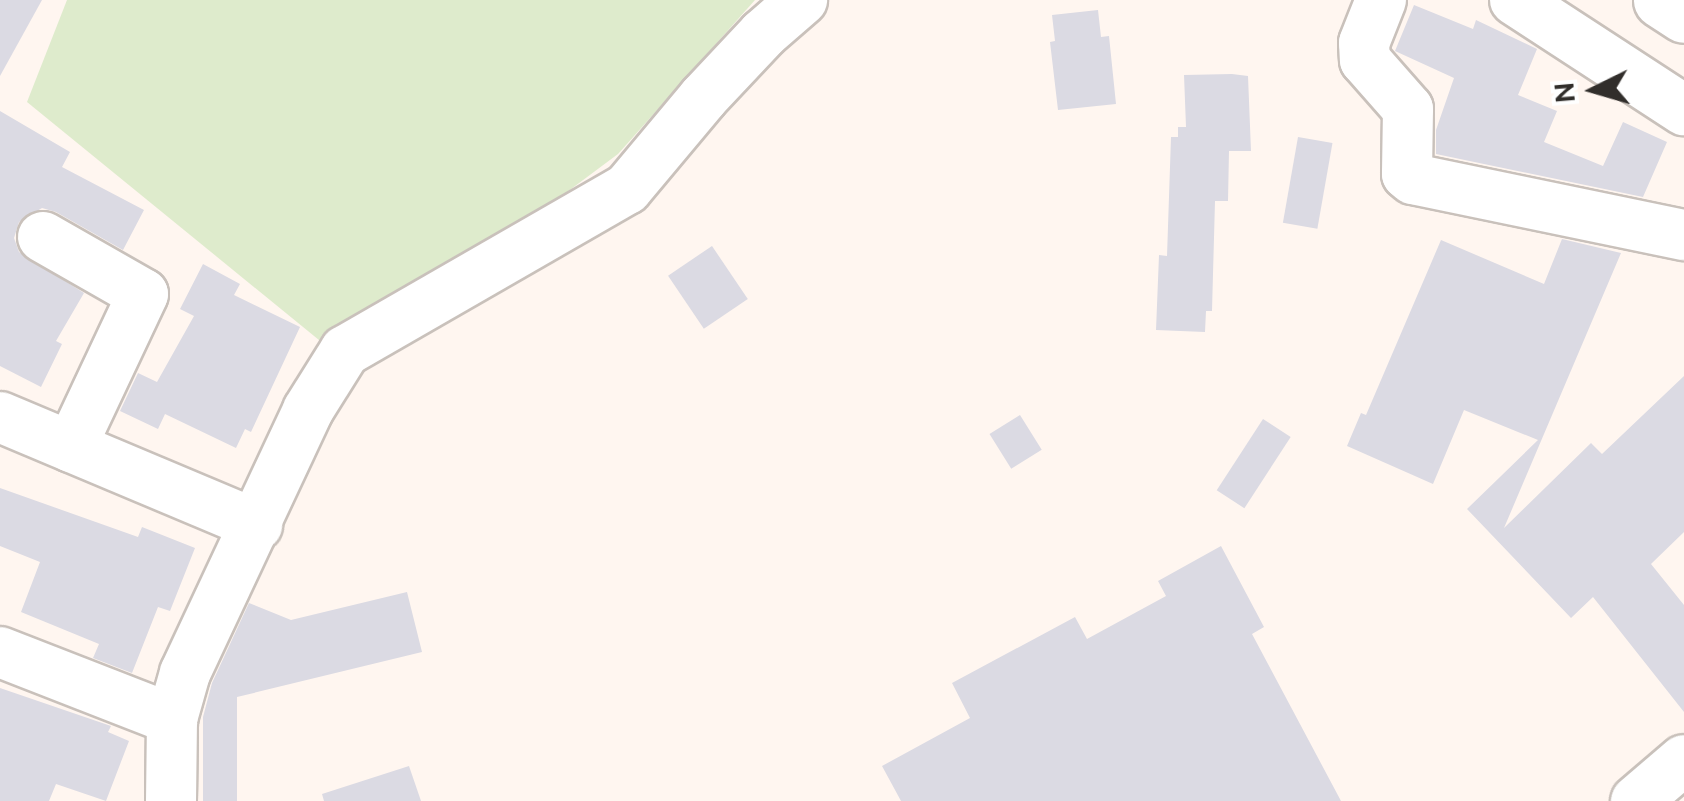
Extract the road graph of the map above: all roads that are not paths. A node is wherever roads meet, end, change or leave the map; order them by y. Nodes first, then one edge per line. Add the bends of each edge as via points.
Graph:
1 (802, 0) edge
2 (1382, 0) edge
3 (1515, 0) edge
4 (1661, 0) edge
5 (1684, 15) edge
6 (1684, 110) edge
7 (1684, 235) edge
8 (43, 237) dead end
9 (0, 417) edge
10 (72, 447) junction
11 (256, 525) junction
12 (0, 652) edge
13 (172, 719) junction
14 (1684, 760) edge
15 (172, 801) edge
16 (1636, 801) edge

1 - 11 street via 703,98 627,189 345,351 308,410
2 - 7 street via 1364,43 1365,60 1408,109 1407,174 1413,179
3 - 6 street
4 - 5 highway
8 - 10 street via 143,294
9 - 10 street
10 - 11 street
11 - 13 street via 185,673
12 - 13 street
13 - 15 street
14 - 16 street

